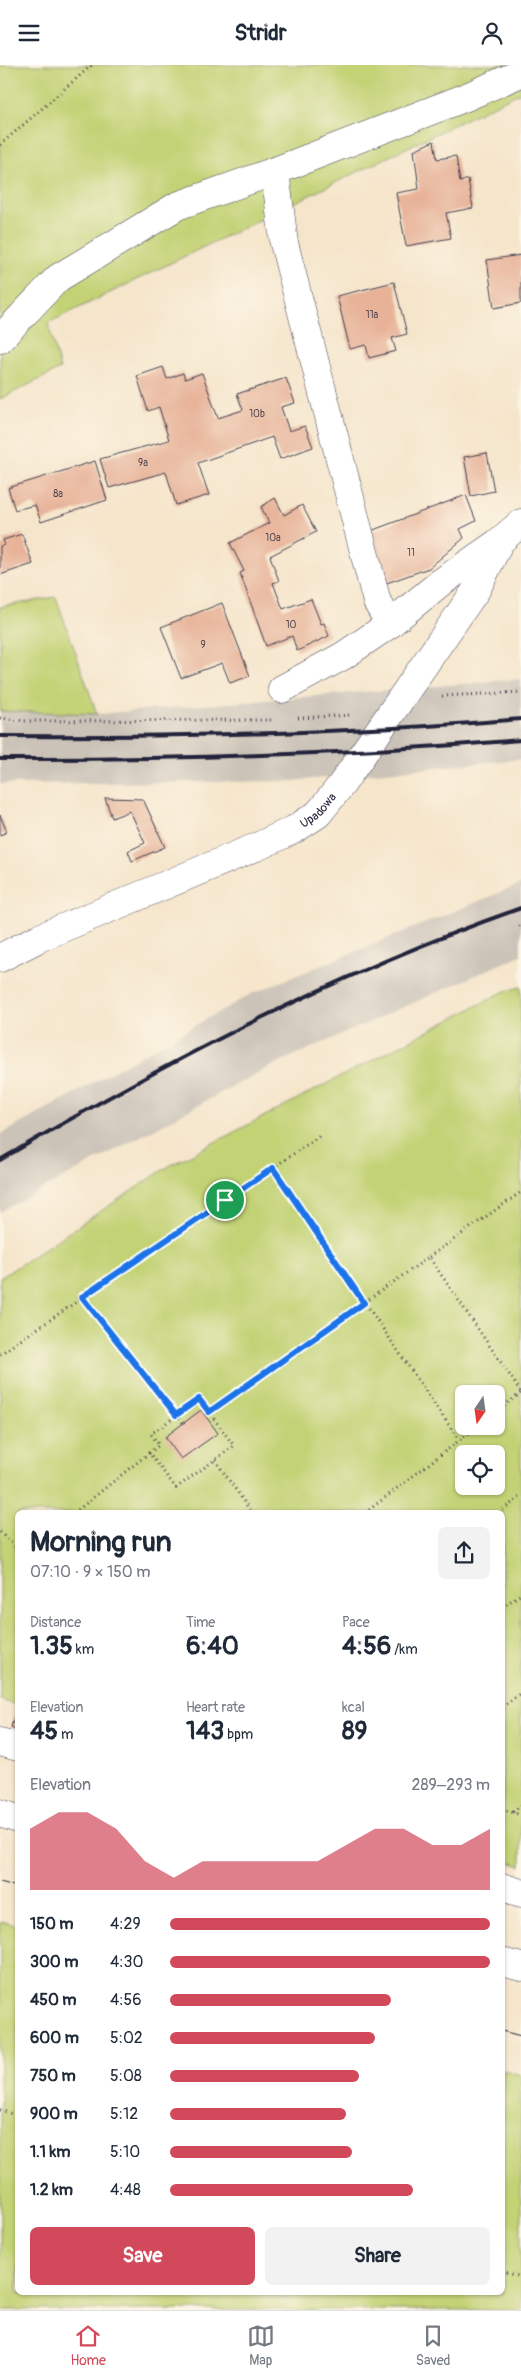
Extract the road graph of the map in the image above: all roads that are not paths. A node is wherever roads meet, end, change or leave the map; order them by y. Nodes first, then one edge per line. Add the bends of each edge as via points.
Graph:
1 (521, 73) edge
2 (275, 171) junction
3 (0, 339) edge
4 (521, 523) edge
5 (500, 541) junction
6 (390, 624) junction
7 (282, 689) dead end
8 (0, 958) edge
9 (0, 1742) edge
10 (15, 1746) edge
11 (0, 1813) edge
12 (15, 1818) edge
13 (505, 1888) edge
14 (521, 1893) edge
15 (505, 1963) edge
16 (521, 1967) edge

1 - 2 street
2 - 3 street via 177,206 58,278
2 - 6 street via 284,243 377,602
4 - 5 street, Upadowa
5 - 6 street via 440,583
5 - 8 street, Upadowa via 476,591 318,814 295,829
6 - 7 street via 343,656
9 - 10 street
11 - 12 street
13 - 14 street
15 - 16 street

